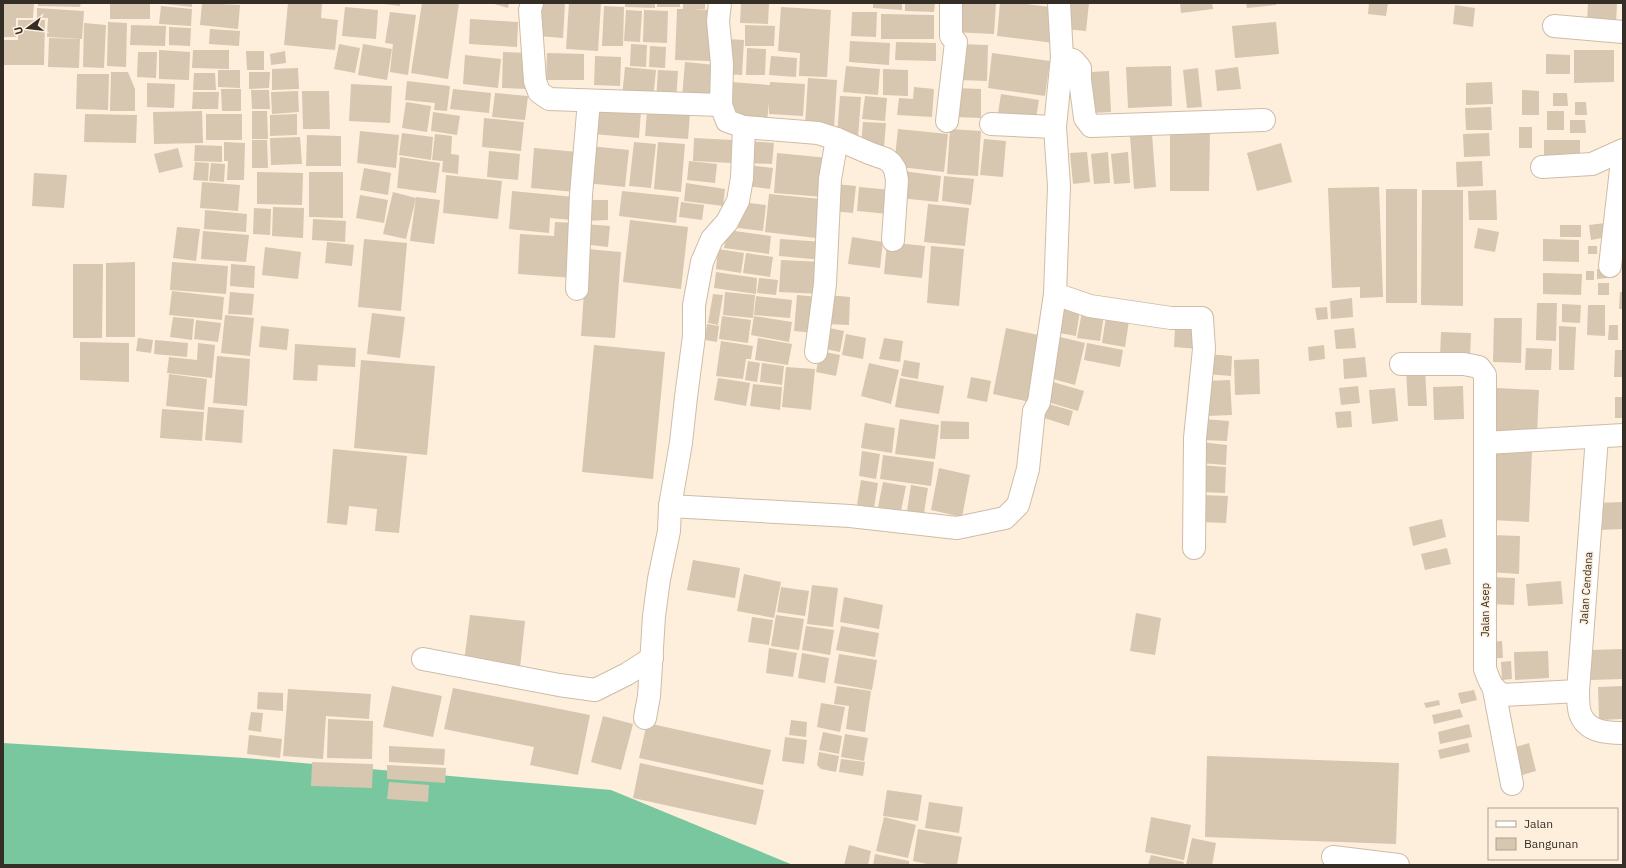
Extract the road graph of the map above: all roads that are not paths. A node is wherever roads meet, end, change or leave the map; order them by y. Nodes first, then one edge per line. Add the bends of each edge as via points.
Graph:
1 (532, 3) edge
2 (720, 3) edge
3 (951, 3) edge
4 (1059, 3) edge
5 (1554, 26) dead end
6 (1623, 32) edge
7 (1062, 57) junction
8 (589, 101) junction
9 (721, 105) junction
10 (1264, 120) dead end
11 (947, 121) dead end
12 (991, 124) dead end
13 (744, 127) junction
14 (1054, 127) junction
15 (837, 139) junction
16 (1623, 151) edge
17 (1542, 167) dead end
18 (893, 240) dead end
19 (1610, 266) dead end
20 (577, 289) dead end
21 (1055, 294) junction
22 (816, 352) dead end
23 (1401, 364) dead end
24 (1623, 435) edge
25 (1597, 437) junction
26 (1485, 443) junction
27 (670, 506) junction
28 (1194, 548) dead end
29 (652, 658) junction
30 (424, 659) dead end
31 (1494, 690) junction
32 (1578, 691) junction
33 (646, 718) dead end
34 (1623, 733) edge
35 (1512, 784) dead end
36 (1333, 857) dead end
37 (1398, 865) edge

1 - 8 street via 530,10 535,81 539,92 549,99
2 - 9 street via 718,21 722,64
3 - 11 street via 951,36 956,42
4 - 7 street
5 - 6 street
7 - 10 street via 1073,60 1080,68 1085,118 1091,126
7 - 14 street
8 - 9 street
8 - 20 street
9 - 13 street via 727,121
12 - 14 street
13 - 15 street via 818,133
13 - 27 street via 742,178 738,201 727,222 712,239 702,262 694,305 694,336 681,443
14 - 21 street via 1059,186
15 - 18 street via 886,159 895,169 897,180
15 - 22 street via 830,179 825,284
16 - 17 street via 1592,164
16 - 19 street
21 - 27 street via 1039,402 1034,411 1028,469 1018,505 1005,518 957,528 850,516
21 - 28 street via 1090,306 1172,318 1202,318 1204,349 1195,438
23 - 26 street, Jalan Asep via 1464,364 1479,367 1485,375
24 - 25 street
25 - 26 street
25 - 32 street, Jalan Cendana
26 - 31 street, Jalan Asep via 1485,669
27 - 29 street via 669,531 654,616
29 - 30 street via 595,690
29 - 33 street
31 - 32 street via 1503,695
31 - 35 street, Jalan Asep
32 - 34 street, Jalan Cendana via 1580,714 1587,725 1602,732
36 - 37 street

